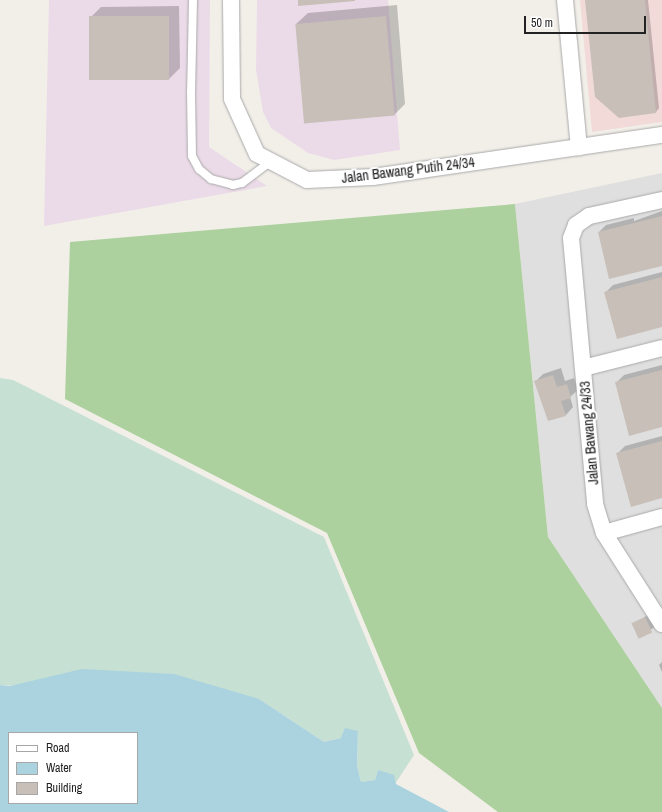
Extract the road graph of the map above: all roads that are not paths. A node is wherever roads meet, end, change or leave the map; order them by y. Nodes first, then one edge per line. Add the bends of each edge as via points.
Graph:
1 (193, 0) edge
2 (231, 0) edge
3 (565, 0) edge
4 (662, 135) edge
5 (579, 147) junction
6 (271, 161) junction
7 (662, 200) edge
8 (662, 348) edge
9 (583, 368) junction
10 (662, 517) edge
11 (604, 533) junction
12 (662, 624) edge

1 - 6 lane via 192,156 199,169 211,178 233,185 242,183
2 - 6 street, Jalan Bawang Putih 24/34 via 232,99 257,154
3 - 5 street
4 - 5 street, Jalan Bawang Putih 24/34
5 - 6 street, Jalan Bawang Putih 24/34 via 372,177 314,180 307,180
7 - 9 street, Jalan Bawang 24/33 via 589,216 576,225 571,238
8 - 9 street
9 - 11 street, Jalan Bawang 24/33 via 595,504
10 - 11 street
11 - 12 street, Jalan Bawang 24/33

